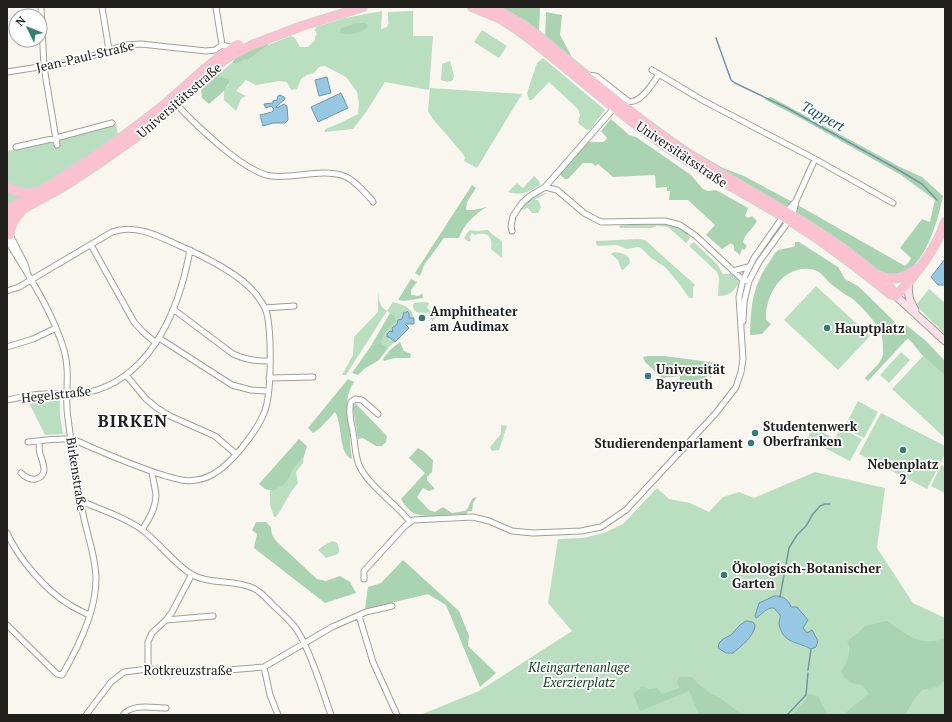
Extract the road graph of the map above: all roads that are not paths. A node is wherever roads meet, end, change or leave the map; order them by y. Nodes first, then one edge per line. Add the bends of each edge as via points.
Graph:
1 (42, 7) edge
2 (102, 7) edge
3 (216, 7) edge
4 (342, 7) edge
5 (363, 7) edge
6 (472, 7) edge
7 (492, 7) edge
8 (535, 38) junction
9 (222, 45) junction
10 (544, 46) junction
11 (233, 48) junction
12 (109, 50) junction
13 (44, 67) junction
14 (652, 70) dead end
15 (7, 72) edge
16 (583, 74) junction
17 (659, 74) junction
18 (174, 101) junction
19 (615, 107) junction
20 (112, 123) dead end
21 (56, 138) junction
22 (57, 145) dead end
23 (16, 147) dead end
24 (815, 159) junction
25 (7, 187) edge
26 (545, 187) junction
27 (41, 191) junction
28 (373, 202) dead end
29 (894, 203) dead end
30 (7, 209) edge
31 (22, 210) junction
32 (788, 216) junction
33 (7, 218) edge
34 (945, 222) edge
35 (7, 227) edge
36 (512, 231) dead end
37 (9, 238) edge
38 (91, 245) junction
39 (190, 250) junction
40 (922, 265) junction
41 (748, 268) junction
42 (734, 271) junction
43 (873, 272) junction
44 (31, 279) junction
45 (746, 280) junction
46 (909, 281) junction
47 (7, 291) edge
48 (896, 296) junction
49 (294, 306) dead end
50 (265, 308) junction
51 (173, 309) junction
52 (920, 317) junction
53 (56, 328) junction
54 (158, 340) junction
55 (945, 341) edge
56 (7, 347) edge
57 (270, 361) junction
58 (126, 375) junction
59 (313, 377) dead end
60 (269, 378) junction
61 (268, 391) junction
62 (67, 395) junction
63 (7, 400) edge
64 (378, 414) dead end
65 (71, 439) junction
66 (38, 441) junction
67 (28, 442) dead end
68 (236, 454) junction
69 (152, 472) junction
70 (21, 473) dead end
71 (80, 501) junction
72 (410, 522) junction
73 (142, 530) junction
74 (7, 533) edge
75 (192, 574) junction
76 (364, 579) dead end
77 (392, 606) dead end
78 (89, 615) junction
79 (213, 616) dead end
80 (359, 616) junction
81 (166, 620) junction
82 (7, 625) edge
83 (304, 643) junction
84 (264, 667) junction
85 (148, 669) junction
86 (166, 708) dead end
87 (86, 715) edge
88 (123, 715) edge
89 (278, 715) edge
90 (331, 715) edge
91 (397, 715) edge

1 - 13 street
2 - 12 street
3 - 9 street
4 - 11 main road, Universitätsstraße via 258,36
5 - 18 main road, Universitätsstraße via 302,26 245,48 224,60
6 - 8 main road, Universitätsstraße via 499,18
7 - 8 main road, Universitätsstraße via 522,24
8 - 10 main road, Universitätsstraße
9 - 11 street
9 - 12 street, Jean-Paul-Straße via 215,50 206,51 141,44
10 - 16 main road, Universitätsstraße
10 - 19 main road, Universitätsstraße
11 - 18 main road, Universitätsstraße via 218,58
12 - 13 street, Jean-Paul-Straße via 77,61
13 - 15 street, Jean-Paul-Straße
13 - 21 street
14 - 17 street
16 - 17 street via 596,76 628,101 634,102 639,100
16 - 32 main road, Universitätsstraße via 671,142
17 - 24 street via 702,100
18 - 27 main road, Universitätsstraße
18 - 28 street via 242,164 271,176 323,173 345,176
18 - 31 main road, Universitätsstraße via 142,133 63,187
19 - 26 street
19 - 32 main road, Universitätsstraße via 685,159
20 - 21 street
21 - 22 street
21 - 23 street
24 - 29 street
24 - 32 street
25 - 27 main road via 20,192
26 - 36 street via 530,196 516,210
26 - 42 street via 557,190 584,213 601,222 660,220 680,225 696,236
27 - 30 main road, Universitätsstraße
31 - 33 main road, Universitätsstraße
31 - 37 main road via 14,219
32 - 41 street
32 - 43 main road, Universitätsstraße via 831,240
32 - 45 street
32 - 48 main road, Universitätsstraße
34 - 40 main road via 942,233
35 - 37 street, Birkenstraße
37 - 44 street, Birkenstraße via 26,264
38 - 39 street via 112,232 129,228
38 - 44 street
38 - 54 street via 134,322 143,332
39 - 50 street via 244,282 260,298
39 - 51 street, Hegelstraße via 185,275
40 - 43 main road via 907,275 894,279
40 - 46 main road
41 - 42 street
41 - 45 street
42 - 45 street
43 - 48 main road, Universitätsstraße via 893,289
44 - 47 street
44 - 53 street, Birkenstraße
45 - 72 street via 742,330 743,359 736,387 728,400 626,510 601,527 581,531 512,531 473,517
46 - 48 main road
46 - 52 main road via 908,297
48 - 52 main road, Universitätsstraße
49 - 50 street
50 - 57 street
51 - 54 street, Hegelstraße
51 - 57 street via 233,354 252,361
52 - 55 main road, Universitätsstraße
53 - 56 street
53 - 62 street, Birkenstraße via 68,364
54 - 58 street, Hegelstraße
54 - 61 street via 232,385
57 - 60 street
58 - 62 street, Hegelstraße via 97,390
58 - 68 street via 157,408 215,436
59 - 60 street
60 - 61 street
61 - 68 street via 265,412
62 - 63 street, Hegelstraße via 41,394
62 - 65 street, Birkenstraße
64 - 72 street via 362,400 355,399 350,402 358,462 368,479
65 - 66 street
65 - 69 street
65 - 71 street, Birkenstraße
66 - 67 street
66 - 70 street via 39,452 45,465 43,473 32,479
68 - 69 street via 224,467 207,478 194,481 182,481
69 - 73 street via 156,495 152,515
71 - 73 street via 118,516
71 - 78 street, Birkenstraße via 96,579
72 - 76 street via 364,570
73 - 75 street
74 - 78 street via 24,561 49,588 69,605
75 - 81 street
75 - 83 street via 253,588 288,619
77 - 80 street, Rotkreuzstraße
78 - 82 street, Birkenstraße via 76,650 62,675 57,674
79 - 81 street
80 - 83 street, Rotkreuzstraße via 332,627
80 - 91 street via 374,662
81 - 85 street via 152,633 148,642
83 - 84 street, Rotkreuzstraße
83 - 90 street
84 - 85 street, Rotkreuzstraße via 216,671
84 - 89 street via 270,695
85 - 87 street, Rotkreuzstraße via 124,672 111,682
86 - 88 street via 132,708 126,710

